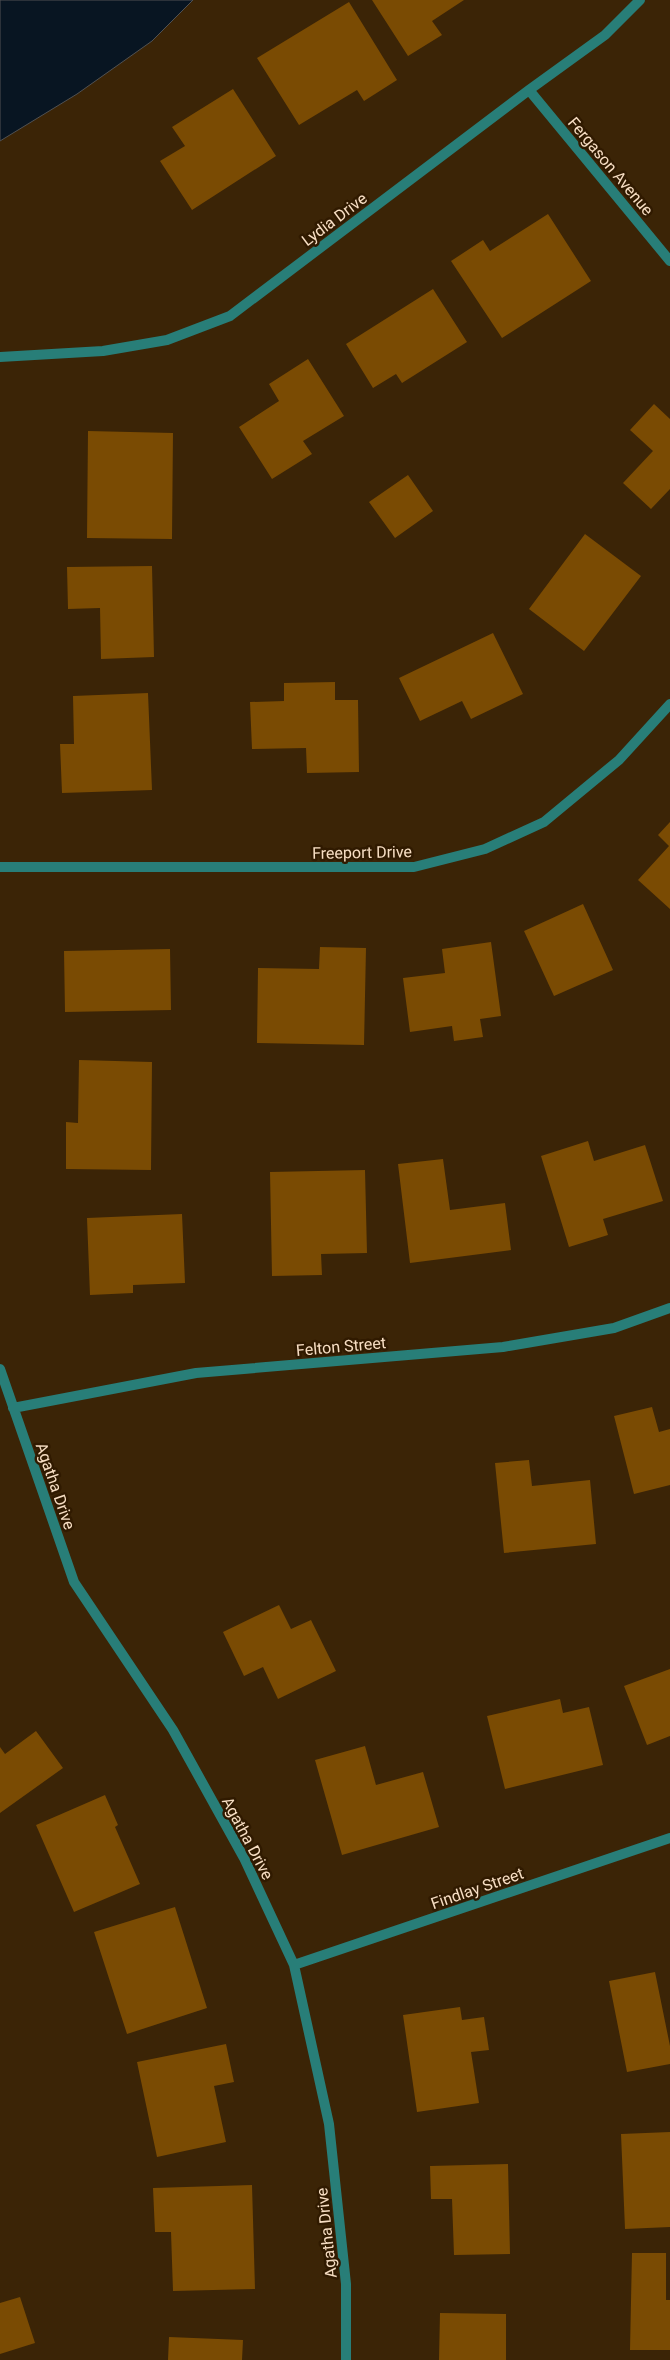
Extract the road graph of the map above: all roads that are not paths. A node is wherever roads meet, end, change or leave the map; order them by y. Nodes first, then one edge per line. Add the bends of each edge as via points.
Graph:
1 (640, 0) edge
2 (529, 90) junction
3 (670, 260) edge
4 (0, 357) edge
5 (670, 704) edge
6 (0, 867) edge
7 (670, 1308) edge
8 (0, 1369) edge
9 (13, 1408) junction
10 (670, 1838) edge
11 (294, 1965) junction
12 (346, 2360) edge

1 - 2 street, Lydia Drive via 605,35
2 - 3 street, Fergason Avenue
2 - 4 street, Lydia Drive via 230,316 158,341 103,351
5 - 6 street, Freeport Drive via 619,760 544,822 484,849 414,867
7 - 9 street, Felton Street via 614,1328 503,1347 196,1373
8 - 9 street, Agatha Drive
9 - 11 street, Agatha Drive via 74,1582 173,1730 244,1858
10 - 11 street, Findlay Street
11 - 12 street, Agatha Drive via 329,2124 346,2284

